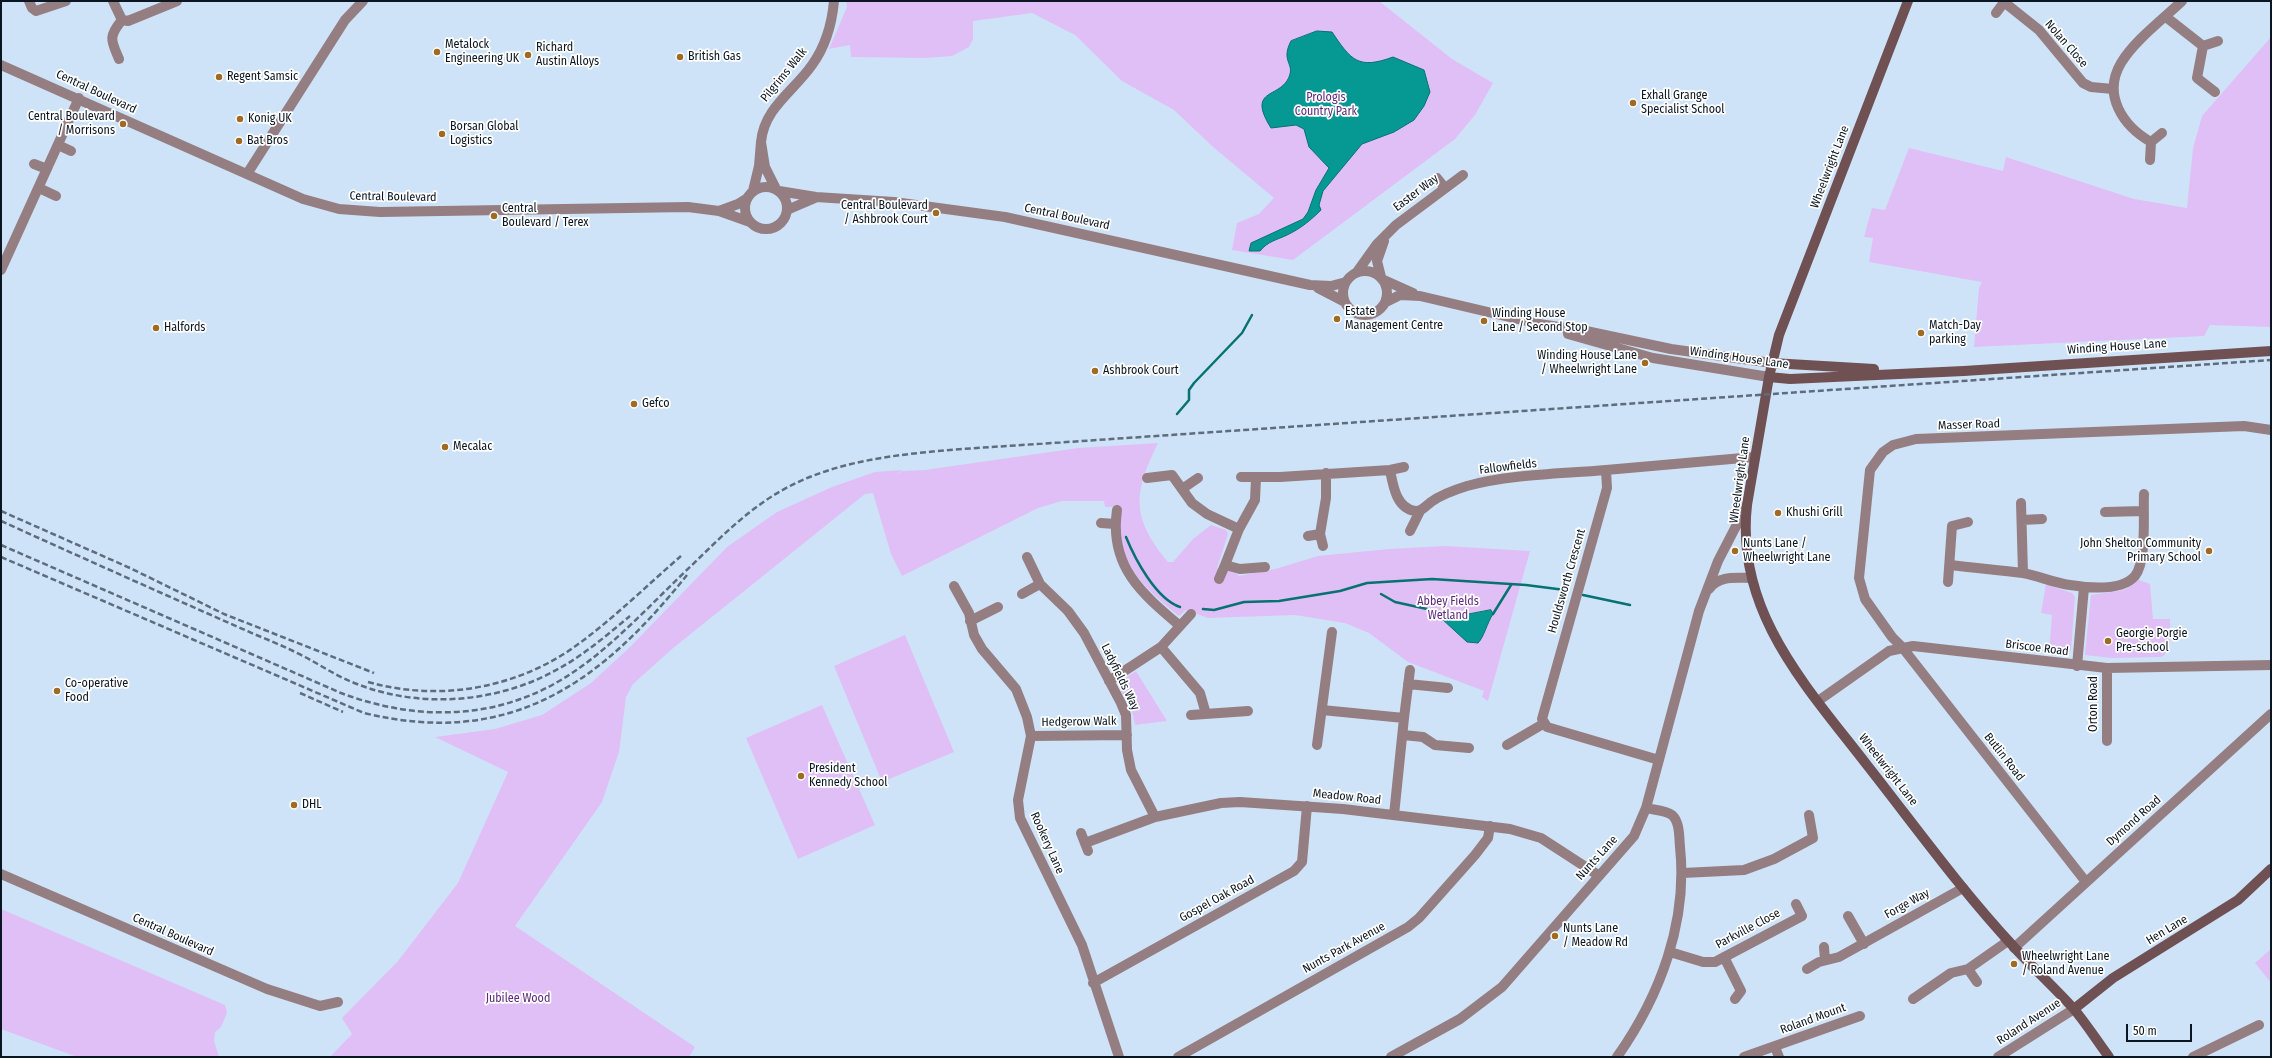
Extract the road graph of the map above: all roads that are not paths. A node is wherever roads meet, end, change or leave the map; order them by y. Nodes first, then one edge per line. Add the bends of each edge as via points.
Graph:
1 (29, 1) edge
2 (66, 1) edge
3 (113, 1) edge
4 (177, 1) edge
5 (363, 1) edge
6 (834, 1) edge
7 (1908, 1) edge
8 (2182, 1) edge
9 (2005, 2) edge
10 (1996, 13) dead end
11 (2166, 17) junction
12 (122, 20) junction
13 (2218, 41) dead end
14 (2202, 46) junction
15 (119, 59) dead end
16 (1, 65) edge
17 (2113, 90) junction
18 (2215, 92) dead end
19 (79, 98) junction
20 (2162, 133) dead end
21 (761, 142) junction
22 (2151, 142) junction
23 (58, 145) junction
24 (71, 151) dead end
25 (2150, 160) dead end
26 (34, 164) dead end
27 (47, 169) junction
28 (247, 174) junction
29 (1463, 175) dead end
30 (1437, 178) dead end
31 (39, 188) junction
32 (1445, 188) junction
33 (778, 190) junction
34 (750, 195) junction
35 (56, 196) dead end
36 (816, 197) junction
37 (787, 210) junction
38 (719, 211) junction
39 (750, 222) junction
40 (1387, 234) junction
41 (1, 270) edge
42 (1357, 272) junction
43 (1382, 279) junction
44 (1346, 282) junction
45 (1310, 285) junction
46 (1420, 296) junction
47 (1345, 302) junction
48 (1386, 302) junction
49 (1539, 324) junction
50 (2271, 351) edge
51 (1772, 363) junction
52 (1964, 371) junction
53 (1769, 377) junction
54 (2271, 430) edge
55 (1754, 457) junction
56 (1404, 466) dead end
57 (1390, 470) junction
58 (1606, 470) junction
59 (1326, 473) junction
60 (1241, 477) dead end
61 (1147, 478) dead end
62 (1198, 478) dead end
63 (1256, 478) junction
64 (1182, 489) junction
65 (2144, 494) dead end
66 (2021, 503) dead end
67 (1747, 505) junction
68 (1117, 510) dead end
69 (1420, 511) junction
70 (2143, 511) junction
71 (2105, 512) dead end
72 (2042, 519) dead end
73 (2022, 520) junction
74 (1968, 522) dead end
75 (1101, 523) dead end
76 (1115, 524) junction
77 (1239, 529) junction
78 (1410, 532) dead end
79 (1320, 534) junction
80 (1308, 536) dead end
81 (1323, 546) dead end
82 (1027, 557) dead end
83 (1225, 565) junction
84 (1950, 565) junction
85 (1265, 567) dead end
86 (2023, 573) junction
87 (1751, 578) junction
88 (1219, 580) dead end
89 (1948, 582) dead end
90 (1040, 584) junction
91 (954, 586) dead end
92 (2084, 586) junction
93 (1022, 594) dead end
94 (1705, 596) junction
95 (998, 607) dead end
96 (1190, 616) dead end
97 (970, 621) junction
98 (1180, 626) junction
99 (1332, 632) dead end
100 (1902, 647) junction
101 (1162, 648) junction
102 (2271, 665) edge
103 (2077, 666) junction
104 (2107, 668) junction
105 (1410, 670) dead end
106 (1109, 680) junction
107 (1408, 684) junction
108 (1448, 688) dead end
109 (1818, 701) junction
110 (1322, 710) junction
111 (1248, 712) dead end
112 (1206, 714) junction
113 (2271, 714) edge
114 (1191, 715) dead end
115 (1404, 718) junction
116 (1543, 724) junction
117 (1127, 734) junction
118 (1402, 734) junction
119 (1032, 736) junction
120 (2107, 741) dead end
121 (1318, 745) dead end
122 (1507, 745) dead end
123 (1468, 748) dead end
124 (1659, 760) junction
125 (1307, 806) junction
126 (1646, 808) junction
127 (1394, 815) junction
128 (1809, 815) dead end
129 (1155, 817) junction
130 (1490, 826) junction
131 (1081, 833) dead end
132 (2271, 869) edge
133 (1683, 872) junction
134 (1, 874) edge
135 (1598, 875) junction
136 (2086, 882) junction
137 (1963, 888) junction
138 (1796, 904) dead end
139 (1848, 916) dead end
140 (1864, 944) junction
141 (2011, 944) junction
142 (1824, 947) dead end
143 (1670, 952) junction
144 (1724, 956) junction
145 (1825, 960) junction
146 (1807, 969) dead end
147 (1968, 969) junction
148 (1977, 982) dead end
149 (1093, 983) junction
150 (1735, 999) dead end
151 (1913, 999) dead end
152 (338, 1002) dead end
153 (2074, 1009) junction
154 (1860, 1016) dead end
155 (2259, 1025) dead end
156 (1775, 1047) junction
157 (1119, 1057) edge
158 (1178, 1057) edge
159 (1391, 1057) edge
160 (1617, 1057) edge
161 (1744, 1057) edge
162 (1779, 1057) edge
163 (1998, 1057) edge
164 (2109, 1057) edge
165 (2193, 1057) edge

1 - 2 street via 36,10
3 - 12 street
4 - 12 street via 128,21
5 - 28 street via 345,20
6 - 21 street, Pilgrims Walk via 828,35 813,64 768,116 762,130
7 - 51 street, Wheelwright Lane via 1800,277 1779,335
8 - 11 street
9 - 10 street, Nolan Close
9 - 17 street, Nolan Close via 2039,30 2083,83 2091,87
11 - 14 street
11 - 17 street via 2121,63
12 - 15 street via 112,32 112,41
13 - 14 street
14 - 18 street via 2197,78
16 - 19 street, Central Boulevard
17 - 22 street via 2115,102 2130,128
19 - 23 street
19 - 28 street, Central Boulevard
20 - 22 street
21 - 33 street, Pilgrims Walk via 765,167
21 - 34 street, Pilgrims Walk via 759,166
22 - 25 street
23 - 24 street
23 - 27 street
26 - 27 street
27 - 31 street
28 - 38 street, Central Boulevard via 303,199 339,209 380,212 688,207
29 - 32 street, Easter Way
30 - 32 street
31 - 35 street
31 - 41 street
32 - 40 street, Easter Way
33 - 34 street via 763,187
33 - 36 street, Central Boulevard
33 - 37 street via 786,201
34 - 38 street, Central Boulevard via 738,204
34 - 39 street via 745,210
36 - 37 street, Central Boulevard
36 - 45 street, Central Boulevard via 894,202 1005,217
37 - 39 street via 780,224 770,229 759,228
38 - 39 street, Central Boulevard
40 - 42 street, Easter Way via 1376,244
40 - 43 street, Easter Way via 1377,261
42 - 43 street via 1368,271
42 - 44 street
43 - 46 street, Winding House Lane
43 - 48 street via 1387,289
44 - 45 street, Central Boulevard via 1331,286
44 - 47 street via 1343,293
45 - 47 street, Central Boulevard
46 - 48 street, Winding House Lane via 1400,294
46 - 49 street, Winding House Lane
47 - 48 street via 1353,312 1367,316 1377,313
49 - 51 street, Winding House Lane via 1671,349
49 - 53 street, Winding House Lane via 1653,358
50 - 52 street, Winding House Lane
51 - 52 street, Winding House Lane
51 - 53 street, Wheelwright Lane
52 - 53 street, Winding House Lane via 1790,379
53 - 55 street, Wheelwright Lane
54 - 100 street, Masser Road via 2244,426 1916,439 1893,445 1876,460 1869,475 1859,578 1865,599
55 - 58 street
55 - 67 street, Wheelwright Lane
56 - 57 street
57 - 59 street
57 - 69 street via 1399,500 1410,509
58 - 69 street, Fallowfields via 1470,485 1439,497
58 - 116 street, Houldsworth Crescent via 1607,488 1542,719
59 - 63 street
59 - 79 street via 1326,498
60 - 63 street
61 - 64 street via 1172,475
62 - 64 street
63 - 77 street via 1255,500
64 - 77 street via 1192,503 1207,514
65 - 70 street
66 - 73 street
67 - 87 street, Wheelwright Lane via 1746,527
67 - 94 street, Nunts Lane via 1718,561
68 - 76 street
69 - 78 street, Fallowfields
70 - 71 street
70 - 92 street via 2142,558 2135,575 2118,586
72 - 73 street
73 - 86 street
74 - 84 street via 1952,526
75 - 76 street
76 - 98 street via 1116,547 1127,572 1146,597
77 - 83 street
79 - 80 street
79 - 81 street
82 - 90 street, Ladyfields Way
83 - 85 street via 1240,569
83 - 88 street
84 - 86 street
84 - 89 street
86 - 92 street
87 - 94 street, Nunts Lane via 1720,580 1713,584
87 - 109 street, Wheelwright Lane via 1766,621 1780,649
90 - 93 street
90 - 106 street, Ladyfields Way via 1068,611 1080,627
91 - 97 street, Rookery Lane via 969,613
92 - 103 street
94 - 124 street, Nunts Lane
95 - 97 street
96 - 98 street
97 - 119 street, Rookery Lane via 982,649 1016,689 1024,706
98 - 101 street
99 - 110 street
100 - 103 street, Briscoe Road via 1913,646
100 - 109 street, Briscoe Road via 1889,651
100 - 136 street, Butlin Road
101 - 106 street
101 - 112 street via 1200,693
102 - 104 street, Briscoe Road
103 - 104 street, Briscoe Road
104 - 120 street, Orton Road
105 - 107 street
106 - 117 street, Ladyfields Way via 1126,715
107 - 108 street
107 - 115 street
109 - 137 street, Wheelwright Lane
110 - 115 street
110 - 121 street
111 - 112 street
112 - 114 street
113 - 136 street, Dymond Road
115 - 118 street
116 - 122 street
116 - 124 street
117 - 119 street, Hedgerow Walk
117 - 129 street, Ladyfields Way via 1131,770
118 - 123 street via 1424,737 1435,745
118 - 127 street
119 - 149 street, Rookery Lane via 1018,800 1020,818 1082,945
124 - 126 street, Nunts Lane
125 - 127 street, Meadow Road
125 - 129 street, Meadow Road via 1220,802
125 - 149 street, Gospel Oak Road via 1302,862 1294,871
126 - 133 street via 1665,811 1676,819
126 - 135 street, Nunts Lane via 1634,836
127 - 130 street, Meadow Road
128 - 133 street via 1813,838 1774,858 1744,870
129 - 131 street, Meadow Road via 1087,847
130 - 135 street, Meadow Road via 1542,838
130 - 158 street, Nunts Park Avenue via 1488,838 1470,861 1408,927
132 - 153 street, Hen Lane via 2238,900 2113,978
133 - 143 street via 1677,924
134 - 152 street, Central Boulevard via 267,989 320,1006
135 - 159 street, Nunts Lane via 1512,976 1489,999 1460,1019
136 - 141 street, Dymond Road
137 - 140 street, Forge Way
137 - 141 street, Wheelwright Lane
138 - 144 street, Parkville Close via 1802,916
139 - 140 street
140 - 145 street, Forge Way via 1839,957
141 - 147 street, Dymond Road
141 - 153 street, Wheelwright Lane
142 - 145 street
143 - 144 street, Parkville Close via 1710,963
143 - 160 street via 1644,1014
144 - 150 street via 1742,991
145 - 146 street, Forge Way
147 - 148 street
147 - 151 street, Dymond Road via 1951,973
149 - 157 street, Rookery Lane
153 - 163 street, Roland Avenue
153 - 164 street, Wheelwright Lane
154 - 156 street, Roland Mount
155 - 165 street
156 - 161 street, Roland Mount
156 - 162 street, Roland Mount

